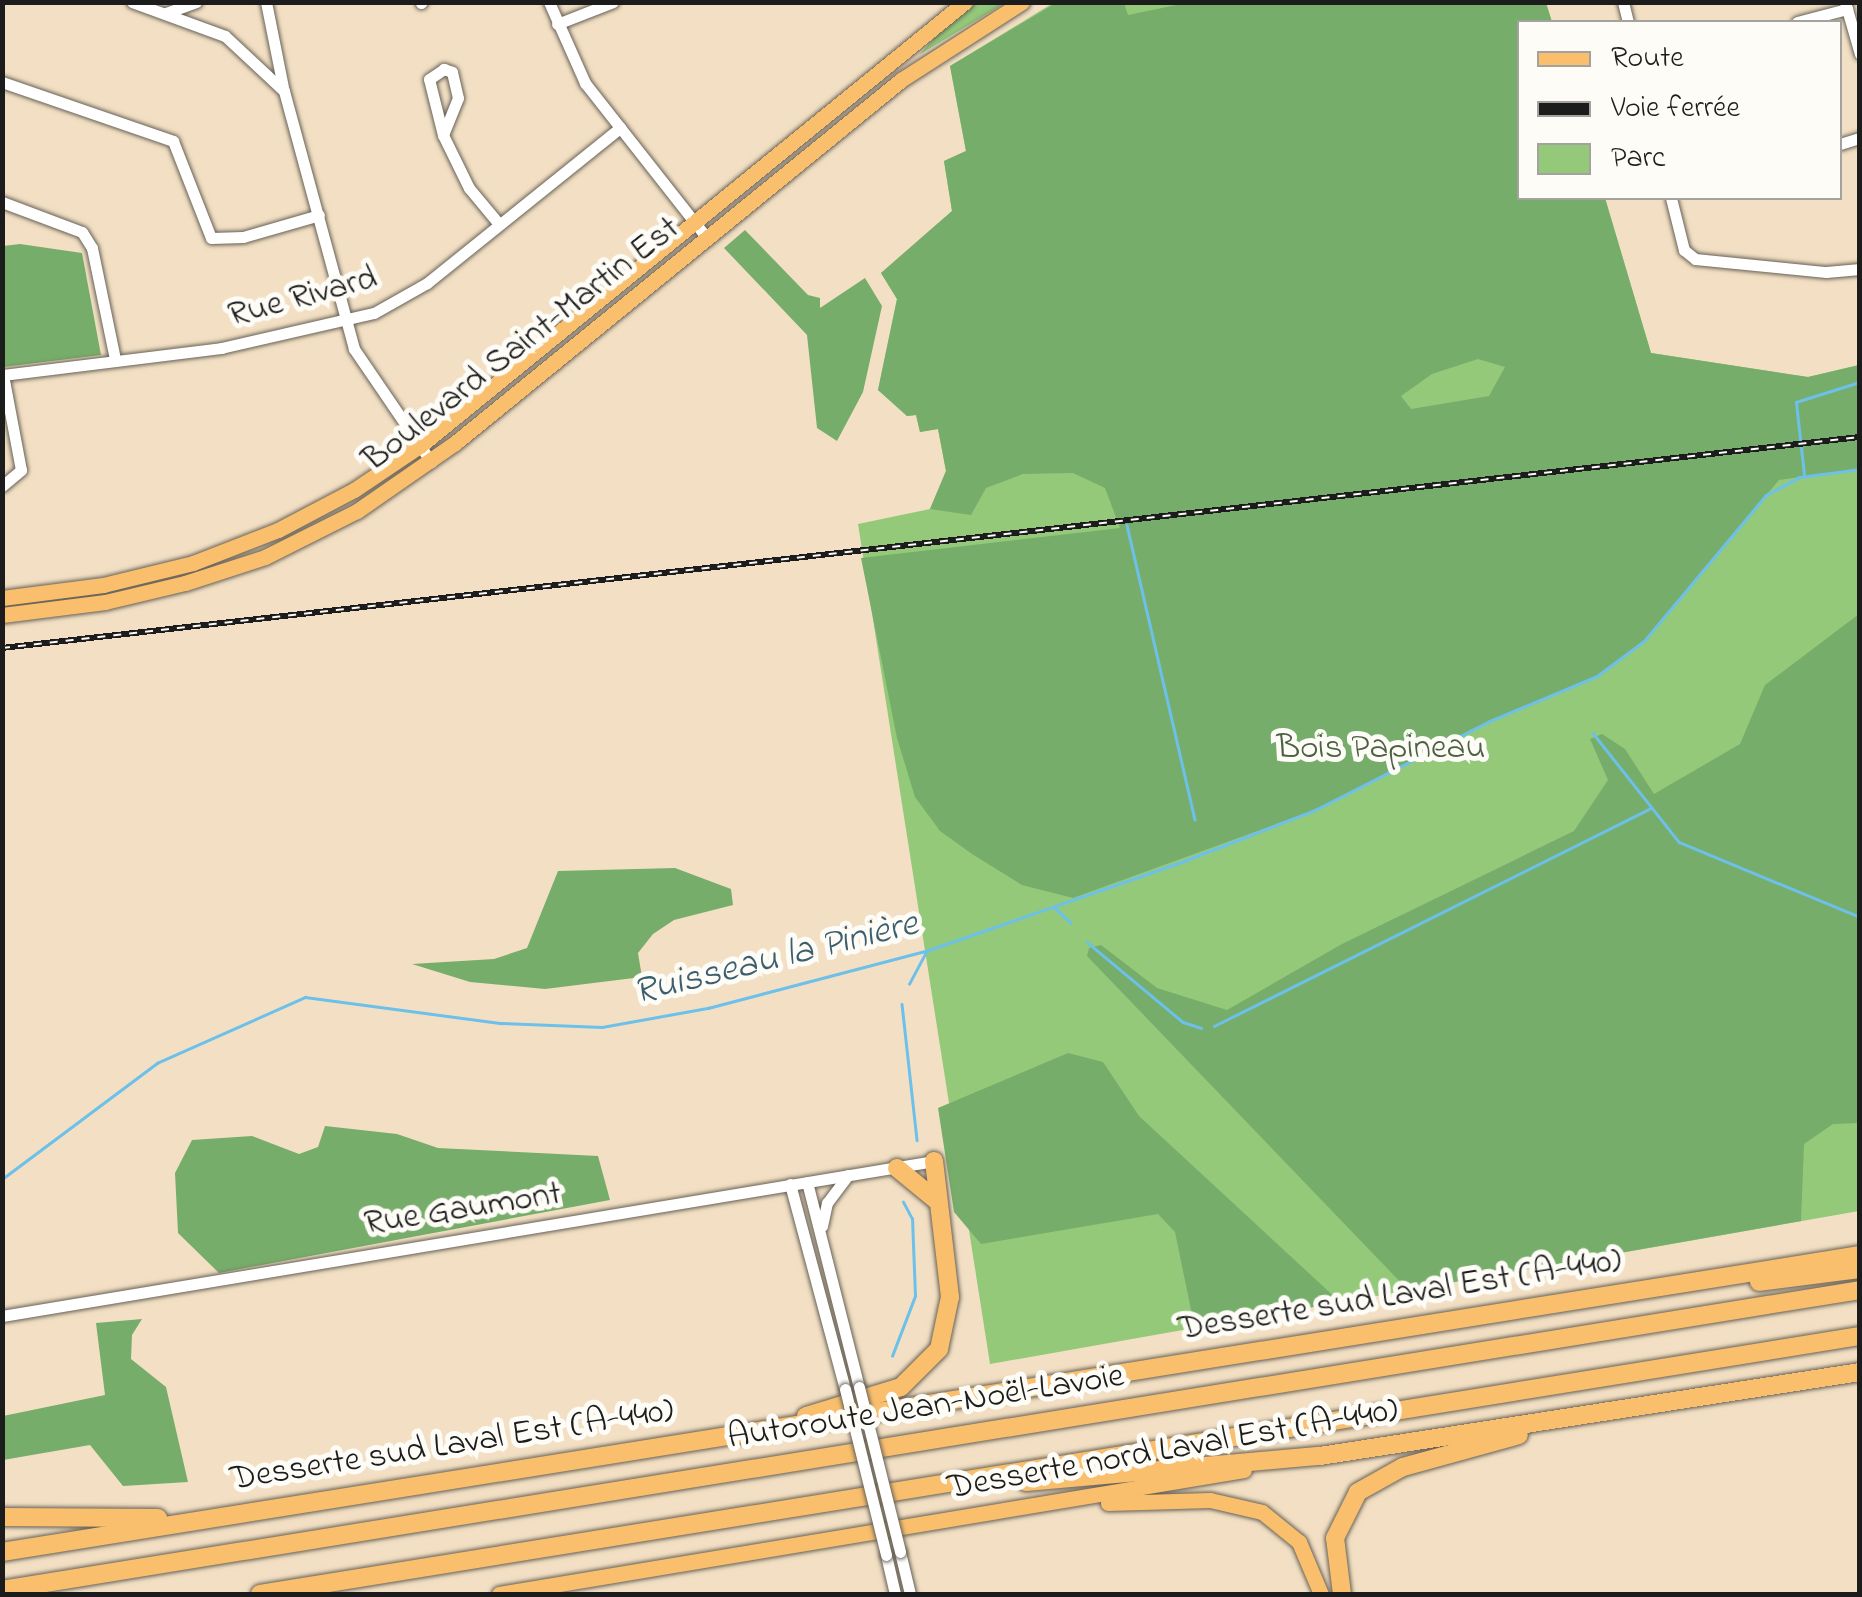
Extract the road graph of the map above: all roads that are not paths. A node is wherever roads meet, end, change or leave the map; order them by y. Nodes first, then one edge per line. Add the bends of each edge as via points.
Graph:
1 (132, 2) edge
2 (196, 2) edge
3 (266, 2) edge
4 (549, 2) edge
5 (613, 2) edge
6 (964, 2) edge
7 (1022, 2) edge
8 (1846, 6) edge
9 (166, 14) junction
10 (1803, 20) edge
11 (557, 24) junction
12 (1860, 54) edge
13 (2, 82) edge
14 (284, 91) junction
15 (842, 105) junction
16 (853, 118) junction
17 (620, 128) junction
18 (443, 135) junction
19 (768, 163) junction
20 (785, 173) junction
21 (1672, 200) edge
22 (2, 202) edge
23 (319, 215) junction
24 (694, 223) junction
25 (499, 224) junction
26 (706, 237) junction
27 (1860, 269) edge
28 (346, 321) junction
29 (115, 359) junction
30 (3, 375) edge
31 (421, 445) junction
32 (431, 462) junction
33 (2, 486) edge
34 (2, 598) edge
35 (2, 615) edge
36 (934, 1162) joint
37 (897, 1168) junction
38 (848, 1175) junction
39 (807, 1182) junction
40 (790, 1184) junction
41 (939, 1205) junction
42 (822, 1226) junction
43 (1860, 1255) edge
44 (1860, 1268) edge
45 (1688, 1282) junction
46 (1860, 1290) edge
47 (2, 1316) edge
48 (1860, 1336) edge
49 (1860, 1372) edge
50 (1576, 1417) junction
51 (770, 1428) junction
52 (1320, 1456) junction
53 (866, 1496) junction
54 (1050, 1505) junction
55 (2, 1518) edge
56 (208, 1518) junction
57 (2, 1552) edge
58 (2, 1590) edge
59 (260, 1594) edge
60 (498, 1594) edge
61 (895, 1594) edge
62 (910, 1594) edge
63 (1321, 1594) edge
64 (1342, 1594) edge

1 - 9 street
2 - 9 street
3 - 14 street
4 - 11 street
5 - 11 street
6 - 15 main road, Boulevard Saint-Martin Est
7 - 16 main road, Boulevard Saint-Martin Est via 912,71
8 - 10 street
8 - 12 street
9 - 14 street via 225,36
11 - 17 street via 585,83
13 - 23 street via 173,140 211,238
14 - 23 street
15 - 16 main road
15 - 19 main road, Boulevard Saint-Martin Est
16 - 20 main road, Boulevard Saint-Martin Est
17 - 24 street
17 - 25 street, Rue Rivard
18 - 18 street via 458,98 452,72 444,69 429,78
18 - 25 street via 469,188
19 - 20 main road
19 - 24 main road, Boulevard Saint-Martin Est
20 - 26 main road, Boulevard Saint-Martin Est
21 - 27 street via 1684,250 1695,259 1826,272
22 - 29 street via 82,232 92,248
23 - 28 street
24 - 26 street
24 - 31 main road, Boulevard Saint-Martin Est
25 - 28 street, Rue Rivard via 416,291
26 - 32 main road, Boulevard Saint-Martin Est
28 - 29 street, Rue Rivard via 221,348
28 - 31 street via 358,357
29 - 30 street, Rue Rivard
30 - 33 street via 21,470
31 - 32 street
31 - 34 main road, Boulevard Saint-Martin Est via 326,506 239,547 133,579
32 - 35 main road, Boulevard Saint-Martin Est via 332,525 248,564 121,599
36 - 37 street, Rue Gaumont
36 - 41 highway
37 - 38 street, Rue Gaumont
37 - 41 highway via 922,1182
38 - 39 street, Rue Gaumont
38 - 42 street via 827,1203
39 - 40 street, Rue Gaumont
39 - 42 street
40 - 47 street, Rue Gaumont
40 - 61 street, bridge
41 - 51 highway via 950,1316 929,1365 892,1392
42 - 62 street, bridge
43 - 45 highway, Desserte sud Laval Est (A-440)
44 - 45 highway via 1763,1282
45 - 51 highway, Desserte sud Laval Est (A-440)
46 - 58 highway, Autoroute Jean-Noël-Lavoie
48 - 53 highway
49 - 50 highway, Desserte nord Laval Est (A-440)
50 - 52 highway, Desserte nord Laval Est (A-440)
50 - 64 highway via 1403,1468 1365,1486 1336,1529
51 - 56 highway, Desserte sud Laval Est (A-440)
52 - 53 highway
52 - 54 main road, Desserte nord Laval Est (A-440)
53 - 59 highway
54 - 60 main road, Desserte nord Laval Est (A-440)
54 - 63 main road via 1210,1500 1248,1506 1295,1536
55 - 56 highway
56 - 57 highway, Desserte sud Laval Est (A-440)

